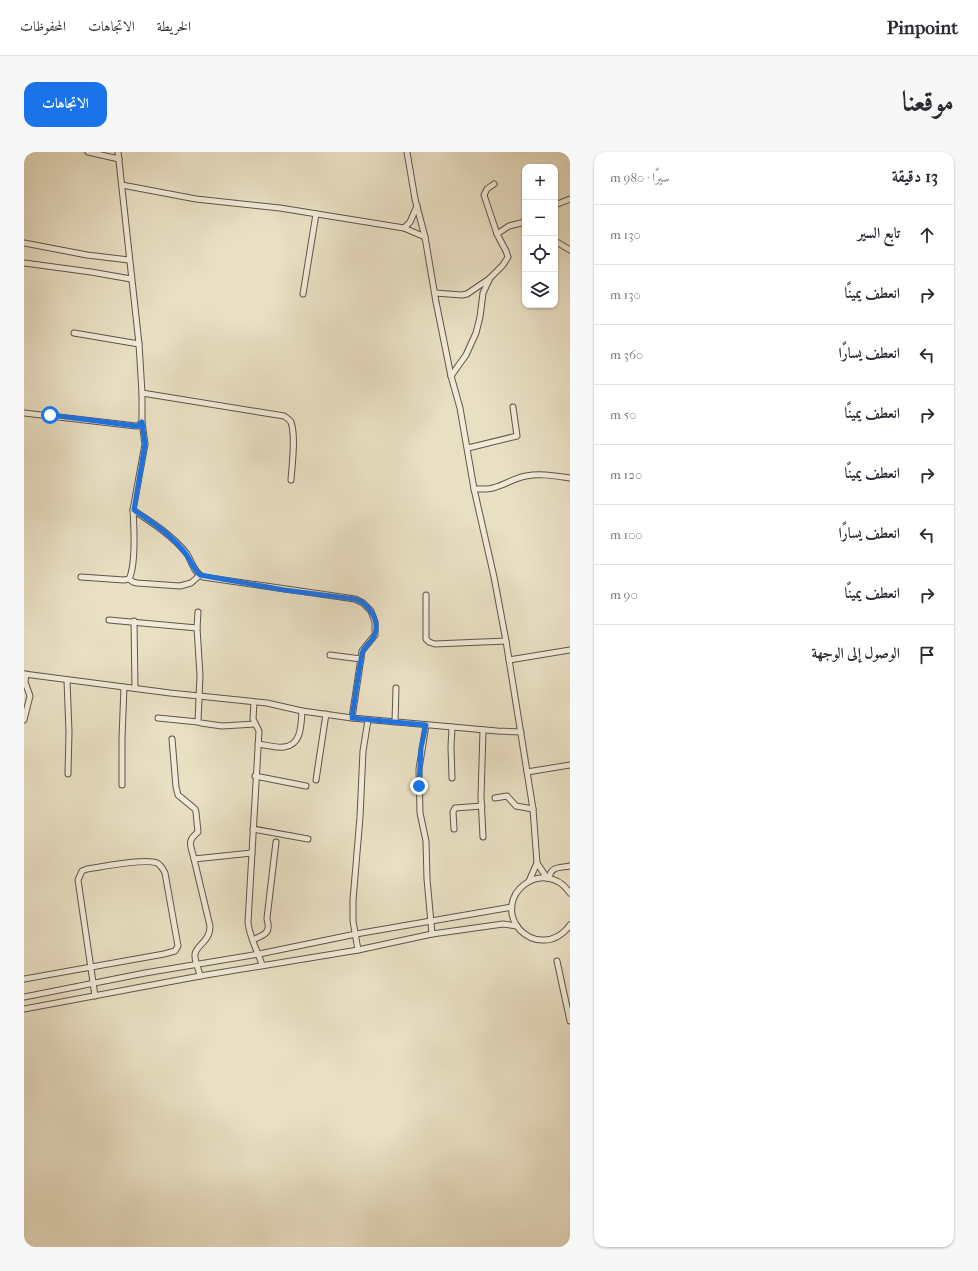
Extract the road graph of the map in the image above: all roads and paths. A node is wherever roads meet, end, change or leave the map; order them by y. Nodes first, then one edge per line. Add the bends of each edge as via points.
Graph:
1 (88, 152) edge
2 (118, 152) edge
3 (407, 152) edge
4 (119, 159) junction
5 (494, 184) dead end
6 (122, 185) junction
7 (570, 199) edge
8 (558, 205) edge
9 (417, 206) junction
10 (316, 214) junction
11 (522, 223) edge
12 (404, 228) junction
13 (497, 234) junction
14 (425, 237) junction
15 (24, 242) edge
16 (558, 243) edge
17 (570, 250) edge
18 (129, 260) junction
19 (24, 263) edge
20 (490, 278) junction
21 (131, 279) junction
22 (435, 293) junction
23 (303, 294) dead end
24 (74, 333) dead end
25 (138, 344) junction
26 (452, 376) junction
27 (142, 393) junction
28 (513, 407) dead end
29 (24, 413) edge
30 (142, 422) junction
31 (468, 448) junction
32 (570, 478) edge
33 (292, 480) dead end
34 (474, 489) junction
35 (134, 510) junction
36 (200, 575) junction
37 (81, 577) dead end
38 (129, 579) junction
39 (426, 595) dead end
40 (198, 612) dead end
41 (109, 620) dead end
42 (134, 621) junction
43 (197, 628) junction
44 (506, 641) junction
45 (570, 650) edge
46 (330, 655) dead end
47 (361, 659) junction
48 (509, 660) junction
49 (25, 674) edge
50 (68, 680) junction
51 (124, 687) junction
52 (136, 688) junction
53 (396, 688) dead end
54 (200, 697) junction
55 (254, 702) junction
56 (302, 711) junction
57 (326, 714) junction
58 (158, 718) dead end
59 (352, 718) junction
60 (24, 720) edge
61 (368, 720) junction
62 (198, 722) junction
63 (395, 722) junction
64 (254, 724) junction
65 (426, 725) junction
66 (452, 727) junction
67 (483, 730) junction
68 (521, 732) junction
69 (172, 739) dead end
70 (258, 744) junction
71 (570, 765) edge
72 (527, 772) junction
73 (68, 774) dead end
74 (255, 776) junction
75 (452, 778) dead end
76 (316, 780) dead end
77 (122, 785) dead end
78 (306, 786) dead end
79 (495, 798) dead end
80 (482, 806) junction
81 (533, 809) junction
82 (253, 829) junction
83 (454, 829) dead end
84 (483, 837) dead end
85 (308, 839) dead end
86 (276, 842) dead end
87 (252, 853) junction
88 (194, 859) junction
89 (537, 863) junction
90 (570, 866) edge
91 (548, 878) junction
92 (529, 881) junction
93 (570, 893) edge
94 (512, 906) junction
95 (430, 920) junction
96 (570, 925) edge
97 (517, 926) junction
98 (356, 934) junction
99 (432, 934) junction
100 (253, 940) junction
101 (358, 950) junction
102 (259, 954) junction
103 (557, 961) dead end
104 (197, 964) junction
105 (262, 965) junction
106 (91, 968) junction
107 (200, 976) junction
108 (24, 979) edge
109 (94, 983) junction
110 (96, 996) junction
111 (24, 997) edge
112 (24, 1009) edge
113 (570, 1021) edge

1 - 4 street
2 - 4 street
3 - 9 street
4 - 6 street
5 - 13 street via 484,195
6 - 10 street via 196,199
6 - 18 street
7 - 8 street
9 - 12 street via 410,222
9 - 14 street
10 - 12 street
10 - 23 street
11 - 13 street via 509,226
12 - 14 street
13 - 20 street via 508,257
14 - 22 street
15 - 18 street via 87,255
16 - 17 street
18 - 21 street
19 - 21 street
20 - 22 street via 467,294
20 - 26 street via 483,293 476,333
21 - 25 street
22 - 26 street
24 - 25 street
25 - 27 street
26 - 31 street
27 - 30 street
27 - 33 street via 288,418 293,433
28 - 31 street via 518,436
29 - 30 street via 136,426
30 - 35 street via 145,444
31 - 34 street
32 - 34 street via 528,476 495,488
34 - 44 street
35 - 36 street via 174,540 187,554
35 - 38 street via 134,547
36 - 38 street via 191,583 180,586 137,583
36 - 47 street via 359,600 371,611 376,622 375,635 362,651
37 - 38 street
39 - 44 street via 426,639 430,642 435,644
40 - 43 street
41 - 42 street
42 - 43 street
42 - 52 street
43 - 54 street
44 - 48 street
45 - 48 street
46 - 47 street
47 - 59 street
48 - 68 street
49 - 50 street
49 - 60 street via 30,696
50 - 51 street
50 - 73 street
51 - 52 street
51 - 77 street
52 - 54 street
53 - 63 street
54 - 55 street
54 - 62 street
55 - 56 street
55 - 64 street
56 - 57 street
56 - 70 street via 299,736 294,743 284,747
57 - 59 street
57 - 76 street
58 - 62 street
59 - 61 street
61 - 63 street
61 - 98 street via 362,751 353,900
62 - 64 street via 222,726
63 - 65 street
64 - 70 street via 259,731
65 - 66 street
65 - 95 street via 419,769 419,793 426,841
66 - 67 street
66 - 75 street
67 - 68 street
67 - 80 street
68 - 72 street
69 - 88 street via 178,795 196,812 198,832 190,842
70 - 74 street
71 - 72 street
72 - 81 street
74 - 78 street
74 - 82 street
79 - 81 street via 507,796 516,806
80 - 83 street via 455,808
80 - 84 street
81 - 89 street
82 - 85 street
82 - 87 street
86 - 100 street via 267,918 268,929
87 - 88 street
87 - 100 street via 248,922
88 - 104 street via 210,926 206,940 196,950
89 - 91 street
89 - 92 street
90 - 91 street via 552,870
91 - 92 street
91 - 93 street via 562,884
92 - 94 street via 518,891
94 - 95 street
94 - 97 street
95 - 98 street
95 - 99 street
96 - 97 street via 558,937 542,940 528,936
97 - 99 street via 503,924
98 - 101 street
98 - 102 street
99 - 101 street
100 - 102 street
101 - 105 street
102 - 104 street
102 - 105 street
103 - 113 street
104 - 107 street
104 - 109 street
105 - 107 street
106 - 106 street via 78,880 82,871 156,862 166,873 177,948 164,954
106 - 108 street
106 - 109 street
107 - 110 street
109 - 110 street
109 - 111 street
110 - 112 street

